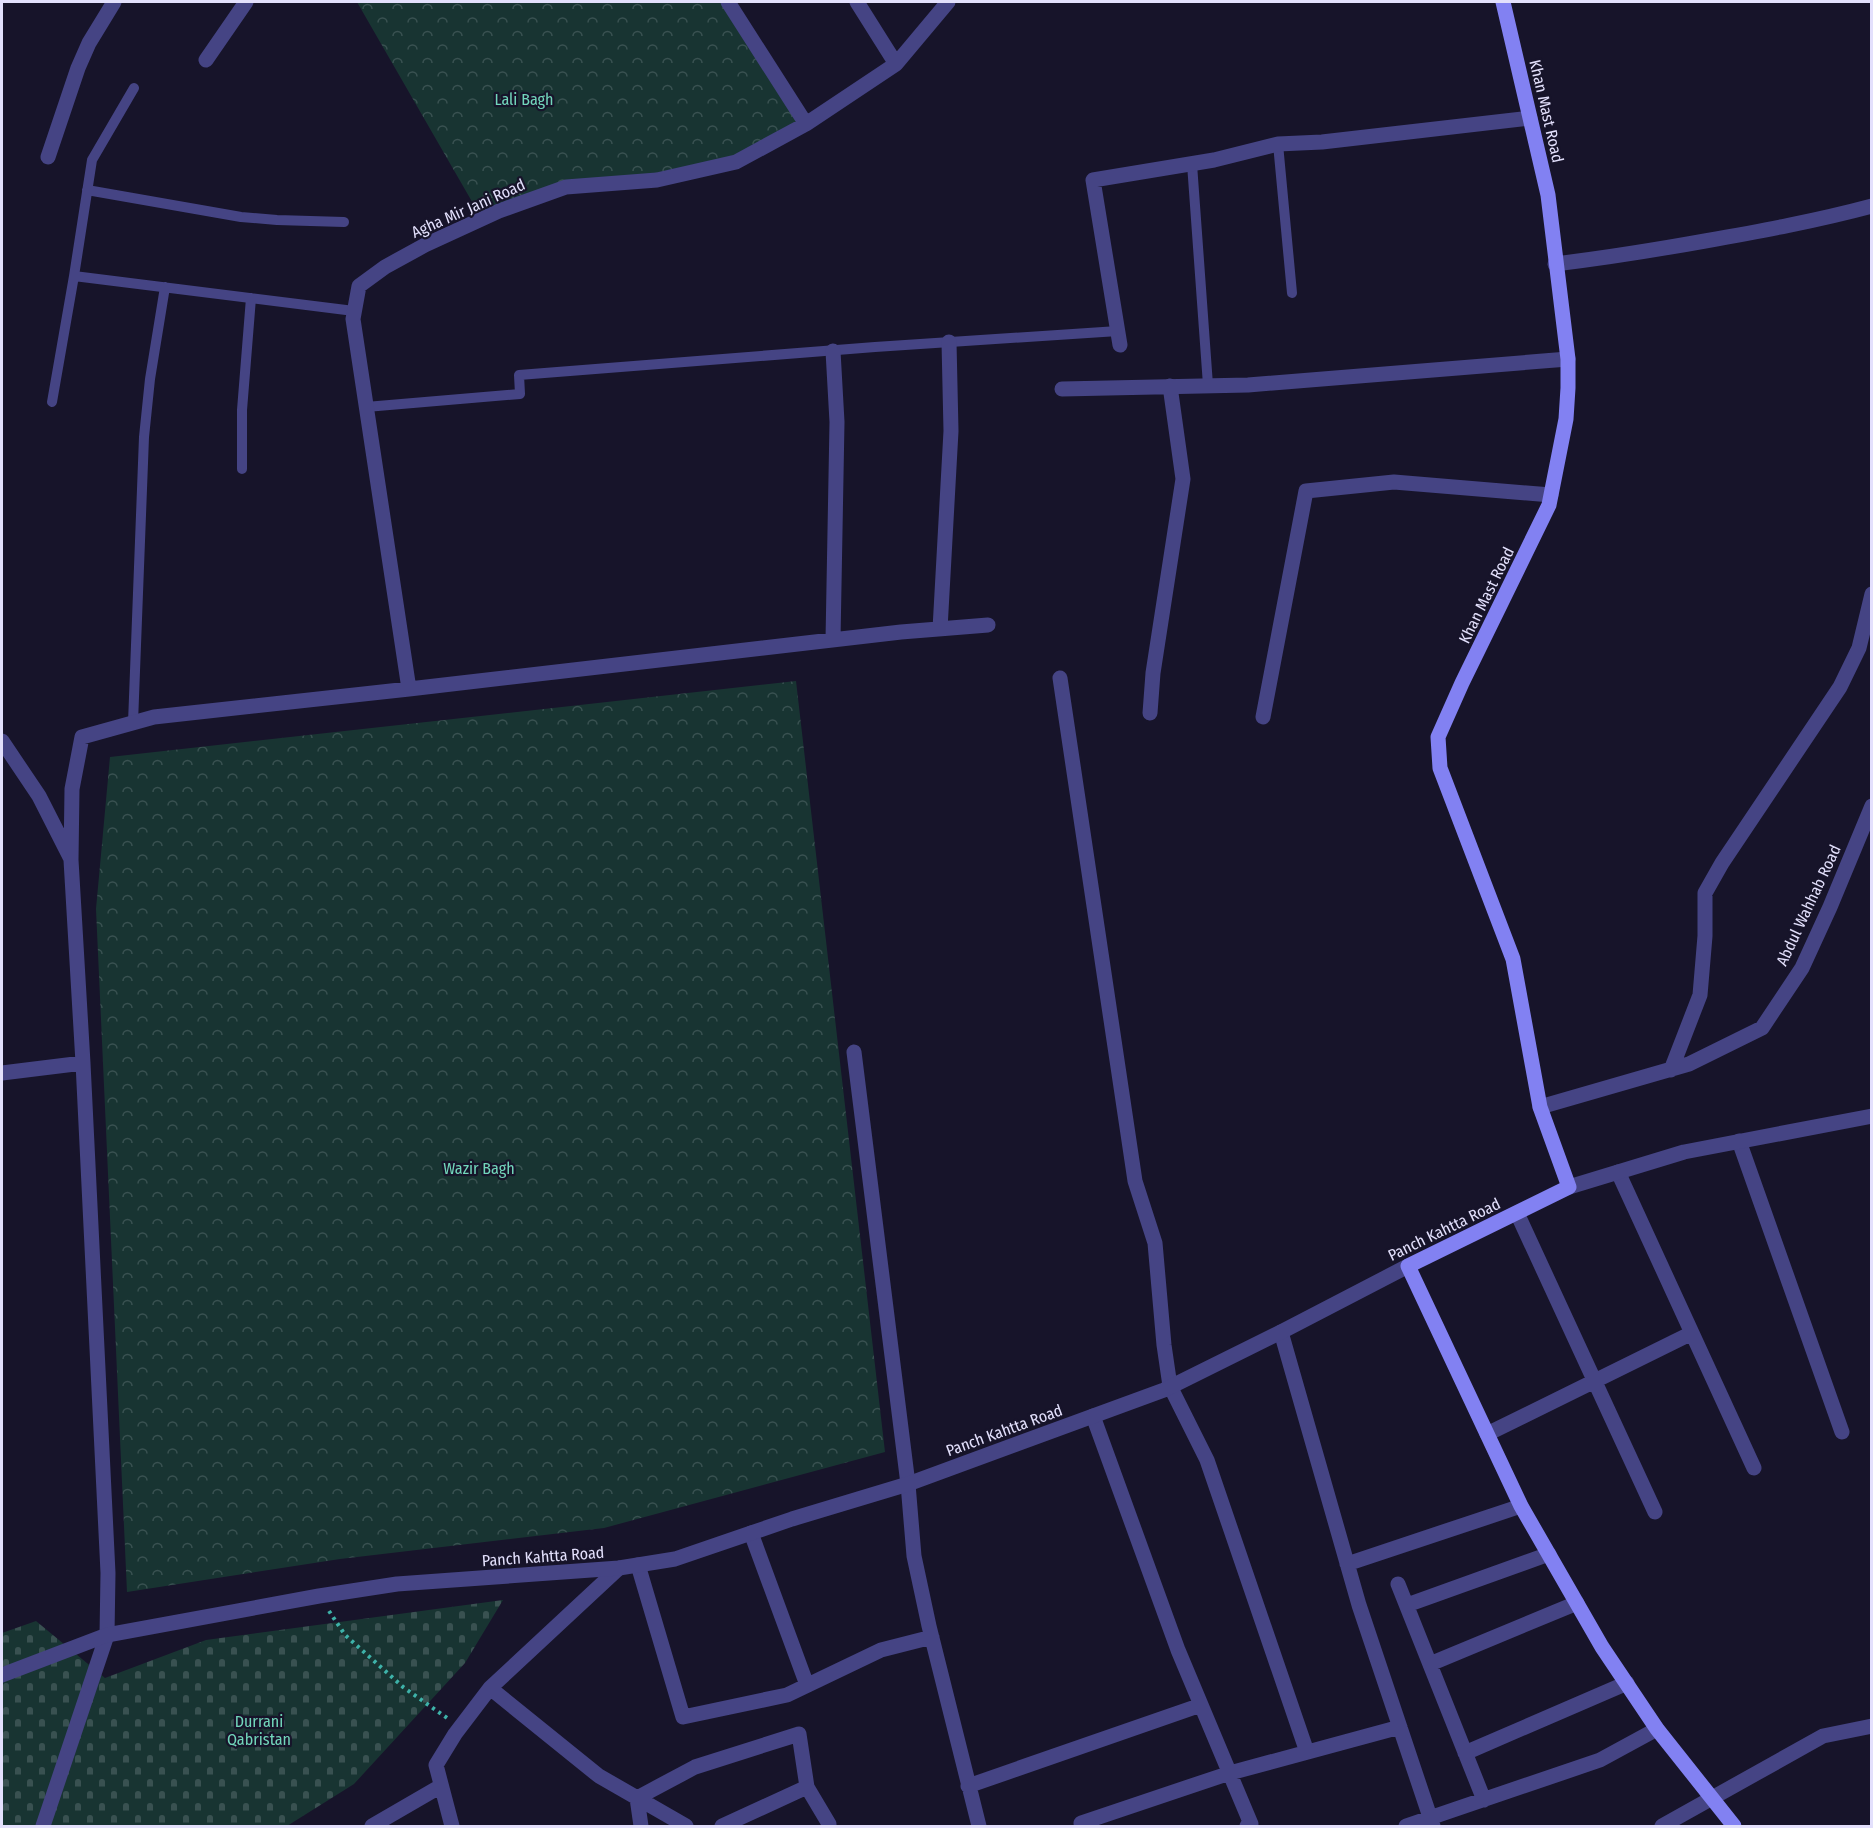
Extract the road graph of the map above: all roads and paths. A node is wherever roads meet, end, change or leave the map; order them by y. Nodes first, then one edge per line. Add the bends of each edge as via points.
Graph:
1 (114, 2) edge
2 (246, 2) edge
3 (728, 2) edge
4 (857, 2) edge
5 (948, 2) edge
6 (1503, 2) edge
7 (206, 60) dead end
8 (896, 64) junction
9 (134, 88) dead end
10 (1530, 118) junction
11 (806, 124) junction
12 (1278, 144) junction
13 (48, 157) dead end
14 (1192, 164) junction
15 (87, 190) junction
16 (1872, 206) edge
17 (344, 222) dead end
18 (1555, 264) junction
19 (74, 276) junction
20 (165, 287) junction
21 (1292, 293) dead end
22 (251, 298) junction
23 (354, 311) junction
24 (1119, 338) joint
25 (949, 342) junction
26 (832, 351) junction
27 (1568, 359) junction
28 (1208, 385) junction
29 (1170, 386) junction
30 (1062, 389) dead end
31 (52, 402) dead end
32 (366, 407) junction
33 (242, 469) dead end
34 (1551, 495) junction
35 (1872, 594) edge
36 (988, 625) dead end
37 (940, 629) junction
38 (833, 640) junction
39 (1060, 678) dead end
40 (409, 689) junction
41 (1150, 713) dead end
42 (1263, 717) dead end
43 (133, 723) junction
44 (2, 741) edge
45 (1870, 816) edge
46 (71, 860) junction
47 (854, 1052) dead end
48 (83, 1063) junction
49 (1671, 1070) junction
50 (2, 1073) edge
51 (1540, 1107) junction
52 (1872, 1116) edge
53 (1738, 1141) junction
54 (1618, 1173) junction
55 (1569, 1187) junction
56 (1516, 1213) junction
57 (1408, 1266) junction
58 (1281, 1332) junction
59 (1692, 1333) junction
60 (1594, 1380) junction
61 (1170, 1386) junction
62 (1093, 1416) junction
63 (1842, 1432) dead end
64 (1487, 1434) junction
65 (1754, 1468) dead end
66 (908, 1484) junction
67 (1521, 1506) junction
68 (1655, 1512) dead end
69 (752, 1533) junction
70 (1549, 1554) junction
71 (1347, 1564) junction
72 (638, 1565) junction
73 (619, 1568) junction
74 (1398, 1584) dead end
75 (319, 1596) junction
76 (1577, 1603) junction
77 (1407, 1605) junction
78 (107, 1635) junction
79 (932, 1637) junction
80 (1430, 1664) junction
81 (2, 1675) edge
82 (1627, 1683) junction
83 (807, 1685) junction
84 (490, 1688) junction
85 (1201, 1705) junction
86 (1872, 1726) edge
87 (460, 1727) junction
88 (1400, 1727) junction
89 (1658, 1729) junction
90 (1307, 1752) junction
91 (1466, 1753) junction
92 (1230, 1773) junction
93 (968, 1785) junction
94 (441, 1786) junction
95 (807, 1787) junction
96 (1712, 1797) junction
97 (637, 1798) junction
98 (1484, 1800) junction
99 (1082, 1822) dead end
100 (1431, 1822) edge
101 (43, 1827) edge
102 (372, 1827) edge
103 (452, 1827) edge
104 (641, 1827) edge
105 (686, 1827) edge
106 (722, 1827) edge
107 (829, 1827) edge
108 (979, 1827) edge
109 (1247, 1827) edge
110 (1406, 1827) edge
111 (1662, 1827) edge
112 (1734, 1827) edge

1 - 13 street via 78,68
2 - 7 street
3 - 11 street
4 - 8 street
5 - 8 street, Agha Mir Jani Road
6 - 10 main road, Khan Mast Road
8 - 11 street, Agha Mir Jani Road
9 - 15 lane via 92,160
10 - 12 street
10 - 18 main road, Khan Mast Road via 1548,195
11 - 23 street, Agha Mir Jani Road via 736,162 657,180 566,187 499,211 385,267 359,286
12 - 14 street
12 - 21 lane
14 - 24 street via 1093,180
14 - 28 lane
15 - 17 lane via 241,217
15 - 19 lane
16 - 18 street via 1820,220
18 - 27 main road, Khan Mast Road
19 - 20 lane
19 - 31 lane
20 - 22 lane
20 - 43 lane via 144,437
22 - 23 lane
22 - 33 lane via 242,410
23 - 32 street, Agha Mir Jani Road
24 - 25 lane
25 - 26 lane
25 - 37 street via 951,431
26 - 32 lane via 519,375 520,394
26 - 38 street via 837,422
27 - 28 street
27 - 34 main road, Khan Mast Road via 1566,419
28 - 29 street
29 - 30 street
29 - 41 street via 1183,479
32 - 40 street, Agha Mir Jani Road
34 - 42 street via 1394,482 1306,491
34 - 51 main road, Khan Mast Road via 1438,737 1440,768 1513,959
35 - 49 street via 1859,648 1840,687 1705,893 1700,995
36 - 37 street
37 - 38 street
38 - 40 street
39 - 61 street via 1135,1181 1155,1243
40 - 43 street via 154,717
43 - 46 street via 82,737 72,789
44 - 46 street via 39,796
45 - 49 street, Abdul Wahhab Road via 1802,968 1762,1028
46 - 48 street
47 - 66 street
48 - 50 street
48 - 78 street via 108,1573
49 - 51 street, Abdul Wahhab Road
51 - 55 main road, Khan Mast Road
52 - 53 street, Panch Kahtta Road
53 - 54 street, Panch Kahtta Road via 1684,1152
53 - 63 street
54 - 55 street, Panch Kahtta Road
54 - 59 street
55 - 56 main road, Panch Kahtta Road
56 - 57 main road, Panch Kahtta Road
56 - 60 street
57 - 58 street, Panch Kahtta Road
57 - 64 main road
58 - 61 street, Panch Kahtta Road
58 - 71 street
59 - 60 street
59 - 65 street
60 - 64 street
60 - 68 street
61 - 62 street, Panch Kahtta Road
61 - 90 street via 1207,1460
62 - 66 street, Panch Kahtta Road
62 - 85 street
64 - 67 main road
66 - 69 street, Panch Kahtta Road
66 - 79 street via 914,1556
67 - 70 main road
67 - 71 street
69 - 72 street, Panch Kahtta Road via 675,1559
69 - 83 street
70 - 76 main road
70 - 77 street
71 - 88 street
72 - 73 street, Panch Kahtta Road
72 - 83 street via 683,1717 787,1695
73 - 75 street, Panch Kahtta Road via 397,1584
73 - 84 street
74 - 77 street
75 - 78 street, Panch Kahtta Road
75 - 87 path via 345,1635 403,1688
76 - 80 street
76 - 82 main road
77 - 80 street
78 - 81 street, Panch Kahtta Road
78 - 101 street
79 - 83 street via 881,1650
79 - 93 street
80 - 91 street
82 - 89 main road
82 - 91 street
84 - 87 street
84 - 97 street via 598,1776
85 - 92 street
85 - 93 street
86 - 96 street via 1823,1736
87 - 94 street via 435,1765
88 - 90 street
88 - 100 street
89 - 96 main road
89 - 98 street via 1600,1760
90 - 92 street
91 - 98 street
92 - 99 street
92 - 109 street via 1251,1824
93 - 108 street
94 - 102 street
94 - 103 street
95 - 97 street via 799,1734 695,1767
95 - 106 street
95 - 107 street
96 - 111 street
96 - 112 main road
97 - 104 street
97 - 105 street
98 - 100 street
100 - 110 street

